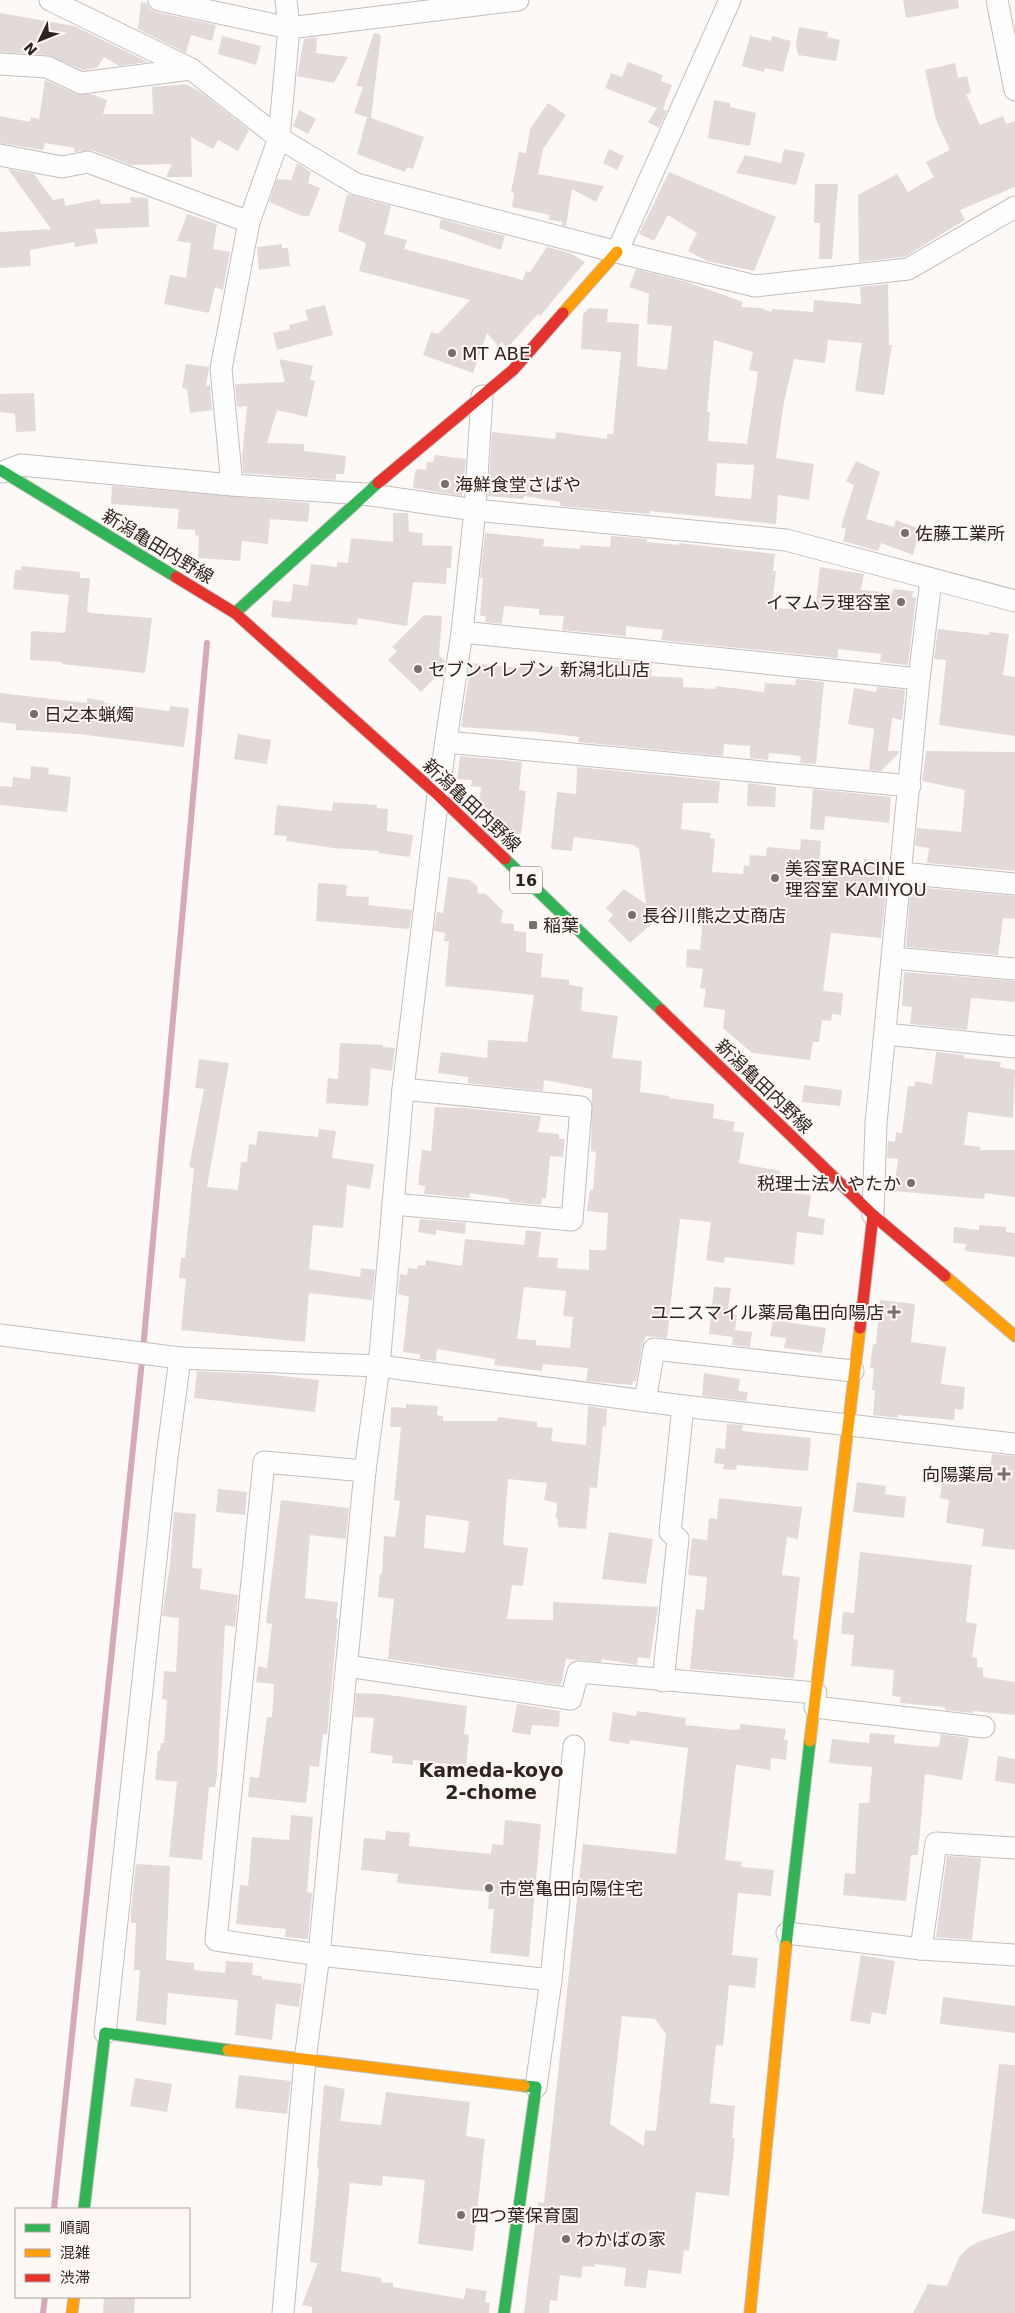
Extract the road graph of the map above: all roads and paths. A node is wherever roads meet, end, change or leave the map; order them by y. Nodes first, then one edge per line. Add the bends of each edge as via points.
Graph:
1 (50, 0) edge
2 (159, 0) edge
3 (286, 0) edge
4 (518, 0) edge
5 (730, 0) edge
6 (1004, 7) edge
7 (289, 28) junction
8 (0, 64) edge
9 (191, 69) junction
10 (1015, 90) edge
11 (279, 138) junction
12 (0, 155) edge
13 (1015, 207) edge
14 (249, 222) junction
15 (617, 252) junction
16 (482, 396) junction
17 (1, 473) edge
18 (232, 485) junction
19 (364, 494) junction
20 (475, 510) junction
21 (931, 580) junction
22 (1015, 601) edge
23 (235, 613) junction
24 (462, 632) junction
25 (919, 679) junction
26 (446, 742) junction
27 (910, 786) junction
28 (438, 795) junction
29 (901, 873) junction
30 (1015, 884) edge
31 (893, 958) junction
32 (1015, 969) edge
33 (885, 1034) junction
34 (1015, 1048) edge
35 (403, 1089) junction
36 (393, 1204) junction
37 (873, 1215) junction
38 (0, 1335) edge
39 (1015, 1336) edge
40 (180, 1358) junction
41 (379, 1366) junction
42 (853, 1370) junction
43 (645, 1401) junction
44 (683, 1406) junction
45 (846, 1426) junction
46 (1015, 1444) edge
47 (365, 1471) junction
48 (347, 1666) junction
49 (663, 1681) junction
50 (816, 1700) junction
51 (984, 1726) dead end
52 (574, 1746) dead end
53 (1015, 1848) edge
54 (787, 1933) junction
55 (921, 1949) junction
56 (319, 1955) junction
57 (1015, 1955) edge
58 (551, 1980) junction
59 (105, 2033) junction
60 (305, 2060) junction
61 (536, 2087) junction
62 (84, 2208) edge
63 (74, 2298) edge
64 (72, 2313) edge
65 (283, 2313) edge
66 (504, 2313) edge
67 (750, 2313) edge

1 - 9 street
2 - 7 street
3 - 7 street
4 - 7 street
5 - 15 street
6 - 10 street
7 - 11 street
8 - 9 street via 47,67 81,82
9 - 11 street
11 - 14 street
11 - 15 street via 356,184
12 - 14 street via 62,168 88,162
13 - 15 street via 908,269 755,286
14 - 18 street via 221,369
15 - 16 street via 513,370
16 - 19 street
16 - 20 street
17 - 18 street via 21,465
17 - 23 street, 新潟亀田内野線 / 16
18 - 19 street
19 - 20 street
19 - 23 street
20 - 21 street via 786,540
20 - 24 street
21 - 22 street
21 - 25 street
23 - 28 street, 新潟亀田内野線 / 16
24 - 25 street
24 - 26 street
25 - 27 street
26 - 27 street
26 - 28 street
27 - 29 street
28 - 35 street
28 - 37 street, 新潟亀田内野線 / 16
29 - 30 street
29 - 31 street
31 - 32 street
31 - 33 street
33 - 34 street
33 - 37 street via 876,1122
35 - 36 street
35 - 36 street via 581,1107 572,1220
36 - 41 street
37 - 39 street, 新潟亀田内野線 / 16
37 - 42 street
38 - 40 street
40 - 41 street
40 - 59 street via 164,1477
41 - 43 street
41 - 47 street
42 - 43 street via 654,1349
42 - 45 street
43 - 44 street
44 - 45 street
44 - 49 street via 670,1532 678,1539
45 - 46 street
45 - 50 street
47 - 48 street
47 - 56 street via 264,1462 216,1940
48 - 49 street via 571,1699 578,1672
48 - 56 street
49 - 50 street
50 - 51 street
50 - 54 street
52 - 58 street
53 - 55 street via 936,1843
54 - 55 street
54 - 67 street
55 - 57 street
56 - 58 street
56 - 60 street
58 - 61 street
59 - 60 street
59 - 62 street
60 - 61 street
60 - 65 street
61 - 66 street
63 - 64 street

